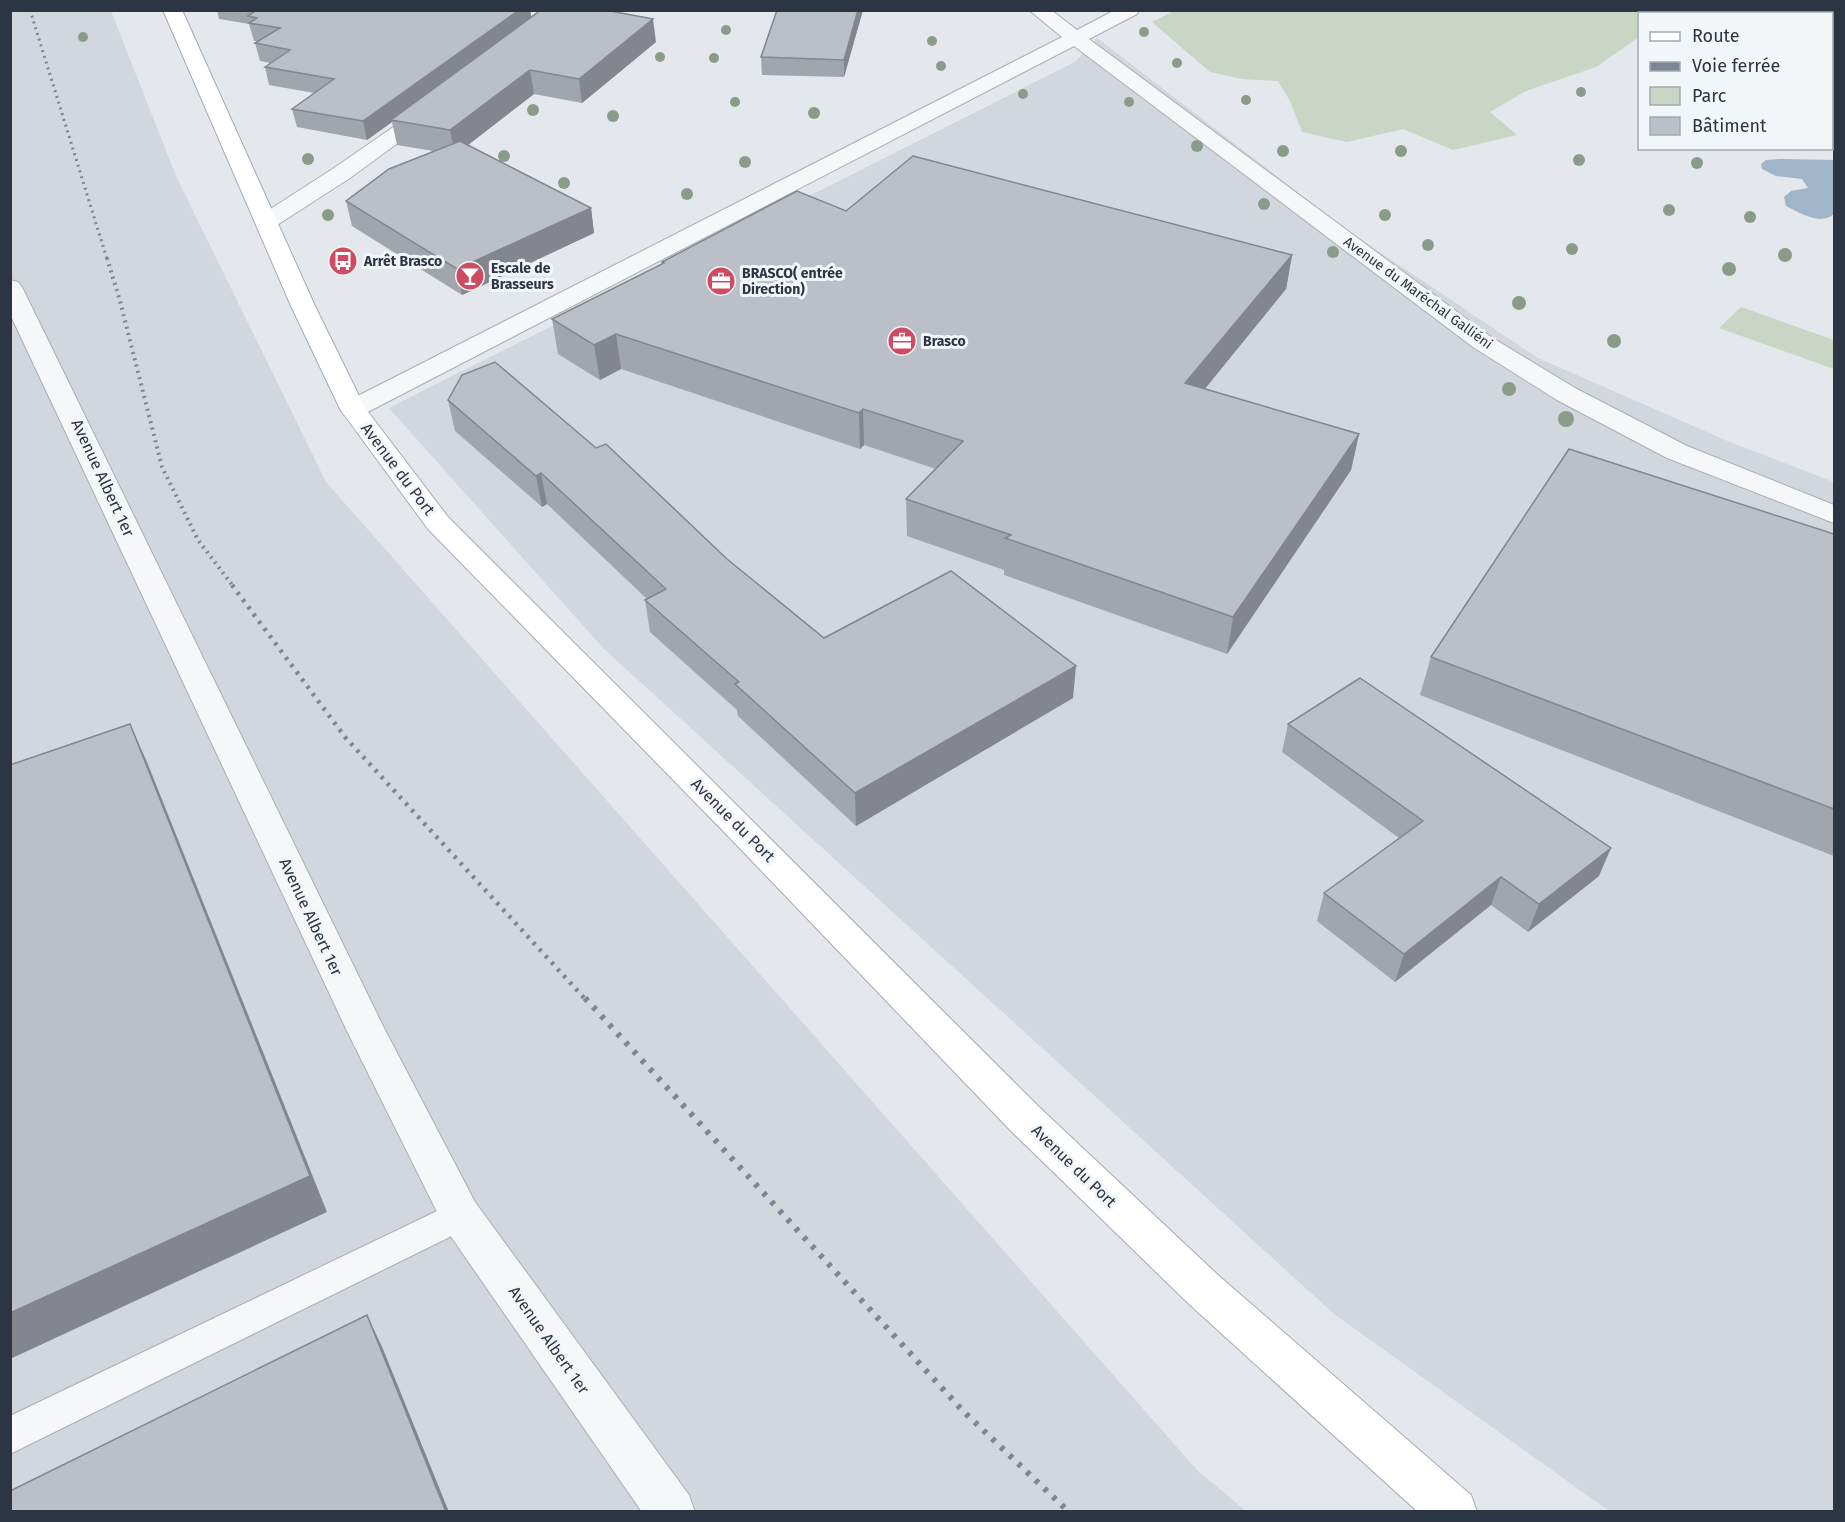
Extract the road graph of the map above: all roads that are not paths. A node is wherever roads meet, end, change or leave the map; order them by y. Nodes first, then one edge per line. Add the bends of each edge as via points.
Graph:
1 (172, 10) edge
2 (1038, 10) edge
3 (1130, 10) edge
4 (1076, 38) junction
5 (449, 97) edge
6 (266, 222) junction
7 (10, 287) edge
8 (353, 409) junction
9 (1834, 515) edge
10 (460, 1215) junction
11 (10, 1436) edge
12 (672, 1512) edge
13 (1454, 1512) edge

1 - 6 main road, Avenue du Port
2 - 4 street, Avenue du Maréchal Galliéni
3 - 4 street
4 - 8 street
4 - 9 street, Avenue du Maréchal Galliéni via 1482,342 1566,394 1677,452
5 - 6 street
6 - 8 main road, Avenue du Port
7 - 10 street, Avenue Albert 1er via 366,1031
8 - 13 main road, Avenue du Port via 438,523 1024,1119 1204,1290
10 - 11 lane
10 - 12 street, Avenue Albert 1er

